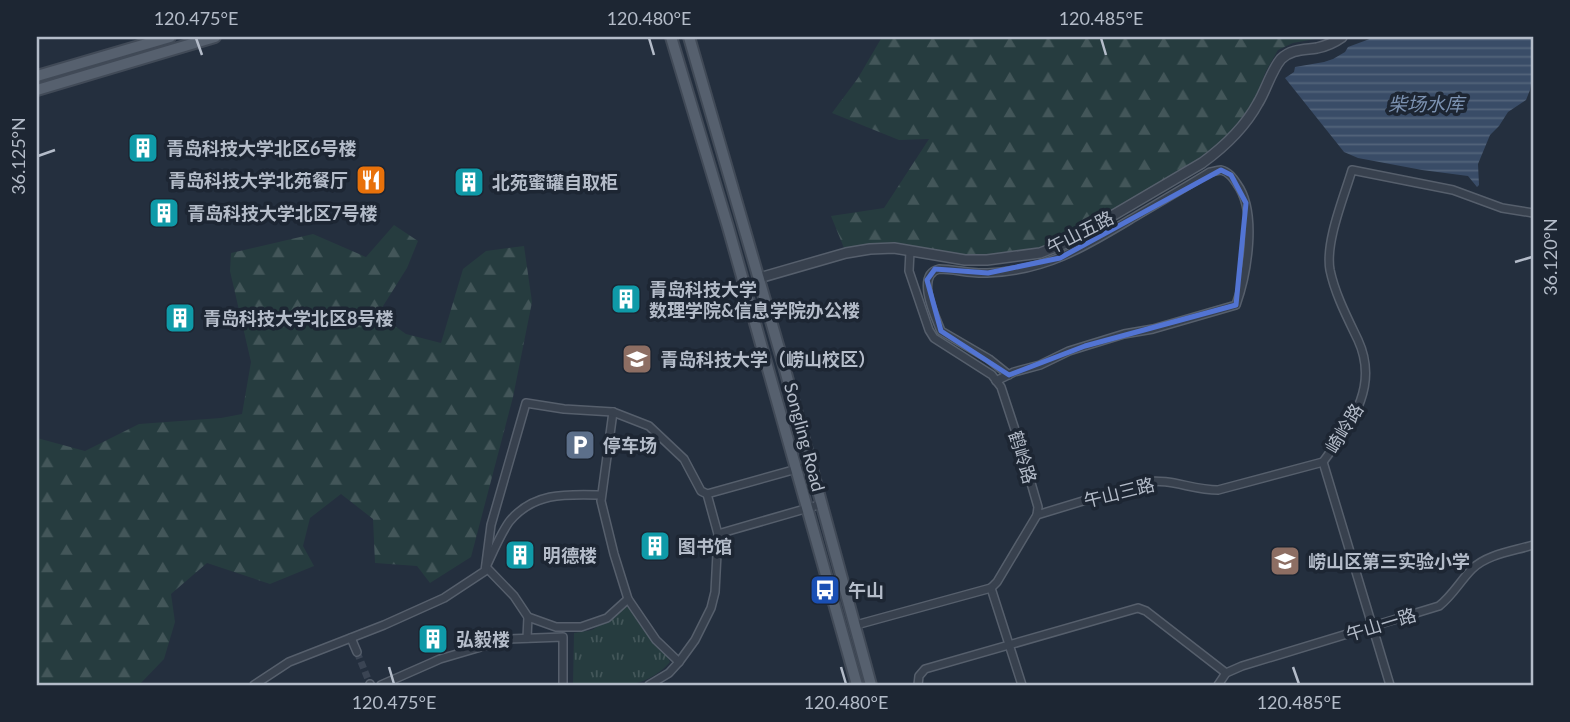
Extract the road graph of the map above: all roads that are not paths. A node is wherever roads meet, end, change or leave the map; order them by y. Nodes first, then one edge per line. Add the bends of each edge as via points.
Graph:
1 (170, 37) edge
2 (215, 37) edge
3 (671, 37) edge
4 (689, 37) edge
5 (1342, 37) edge
6 (37, 76) edge
7 (37, 90) edge
8 (1533, 212) edge
9 (911, 251) junction
10 (759, 278) junction
11 (1009, 375) junction
12 (996, 381) junction
13 (613, 412) junction
14 (1324, 462) junction
15 (811, 465) junction
16 (797, 469) junction
17 (706, 494) junction
18 (601, 495) junction
19 (822, 504) junction
20 (807, 508) junction
21 (1037, 515) junction
22 (718, 534) junction
23 (1533, 545) edge
24 (485, 566) junction
25 (990, 588) junction
26 (628, 599) junction
27 (528, 617) junction
28 (856, 625) junction
29 (1372, 628) junction
30 (351, 638) junction
31 (527, 638) junction
32 (1009, 646) junction
33 (357, 652) tunnel mouth
34 (680, 662) junction
35 (1226, 673) junction
36 (254, 685) edge
37 (381, 685) edge
38 (563, 685) edge
39 (649, 685) edge
40 (857, 685) edge
41 (871, 685) edge
42 (918, 685) edge
43 (1021, 685) edge
44 (1218, 685) edge
45 (1390, 685) edge

1 - 6 main road
2 - 7 main road
3 - 16 main road, Songling Road
4 - 10 main road, Songling Road
5 - 9 street, 午山五路 via 1292,52 1281,60 1257,106 1223,148 1066,243 1040,253 987,260
8 - 14 street, 崎岭路 via 1352,170 1331,243 1330,268 1367,370 1362,398
9 - 10 street, 午山五路 via 894,248 846,253
9 - 12 street via 909,271 934,338
10 - 15 main road, Songling Road
11 - 11 street via 1124,334 1236,305 1247,259 1248,226 1246,203 1231,175 1221,170 1210,172 1079,250 1045,264 988,273 930,272 927,288 941,331
11 - 12 street
12 - 21 street, 鹤岭路 via 1020,445
13 - 17 street via 649,426 664,439 684,459
13 - 18 street
13 - 24 street via 526,403 491,525
14 - 21 street, 午山三路 via 1217,490 1145,482
14 - 29 street, 崎岭路
15 - 16 street
15 - 19 main road, Songling Road
16 - 17 street
16 - 20 main road, Songling Road
17 - 22 street
18 - 24 street via 539,499 509,523
18 - 26 street
19 - 20 street
19 - 28 main road, Songling Road
20 - 22 street
20 - 40 main road, Songling Road
21 - 25 street
22 - 34 street via 711,608
23 - 29 street, 午山一路 via 1483,561 1439,606
24 - 27 street
24 - 30 street via 485,571 444,598
25 - 28 street
25 - 32 street
26 - 27 street via 607,618 581,627 556,627
26 - 34 street via 656,640
27 - 31 street
28 - 41 main road, Songling Road
29 - 35 street, 午山一路
29 - 45 street, 崎岭路
30 - 33 street
30 - 36 street via 289,662
31 - 37 street via 449,656
31 - 38 street via 563,637
32 - 35 street via 1138,608
32 - 42 street via 925,670
32 - 43 street
34 - 39 street
35 - 44 street

